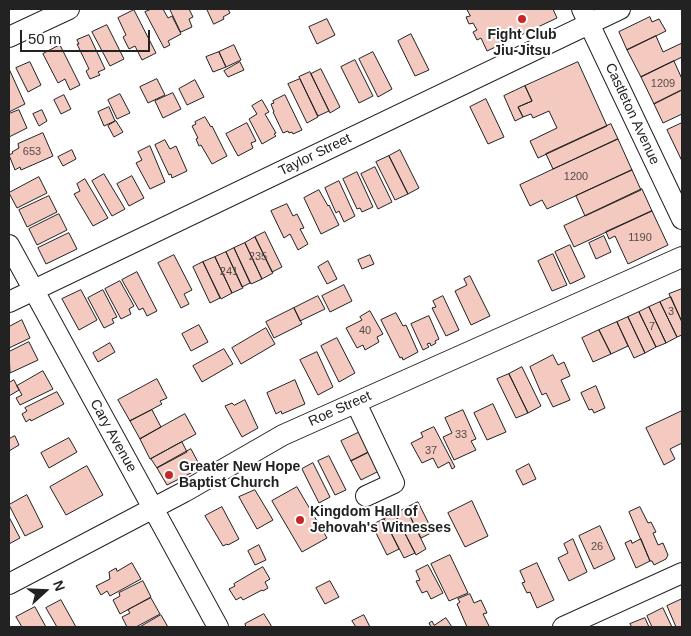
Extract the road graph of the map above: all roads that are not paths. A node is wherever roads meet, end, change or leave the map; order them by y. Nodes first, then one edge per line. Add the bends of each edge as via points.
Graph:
1 (69, 9) edge
2 (620, 9) edge
3 (585, 16) edge
4 (9, 38) edge
5 (682, 219) edge
6 (9, 245) edge
7 (682, 257) edge
8 (33, 290) junction
9 (9, 302) edge
10 (356, 402) junction
11 (366, 496) dead end
12 (152, 508) junction
13 (682, 573) edge
14 (9, 584) edge
15 (218, 627) edge
16 (563, 627) edge

1 - 4 street
2 - 3 street, Taylor Street
3 - 5 street, Castleton Avenue
3 - 8 street, Taylor Street
6 - 8 street, Cary Avenue
7 - 10 street, Roe Street
8 - 9 street, Taylor Street
8 - 12 street, Cary Avenue
10 - 11 street via 394,483
10 - 12 street, Roe Street via 283,435
12 - 14 street, Roe Street
12 - 15 street, Cary Avenue
13 - 16 street

